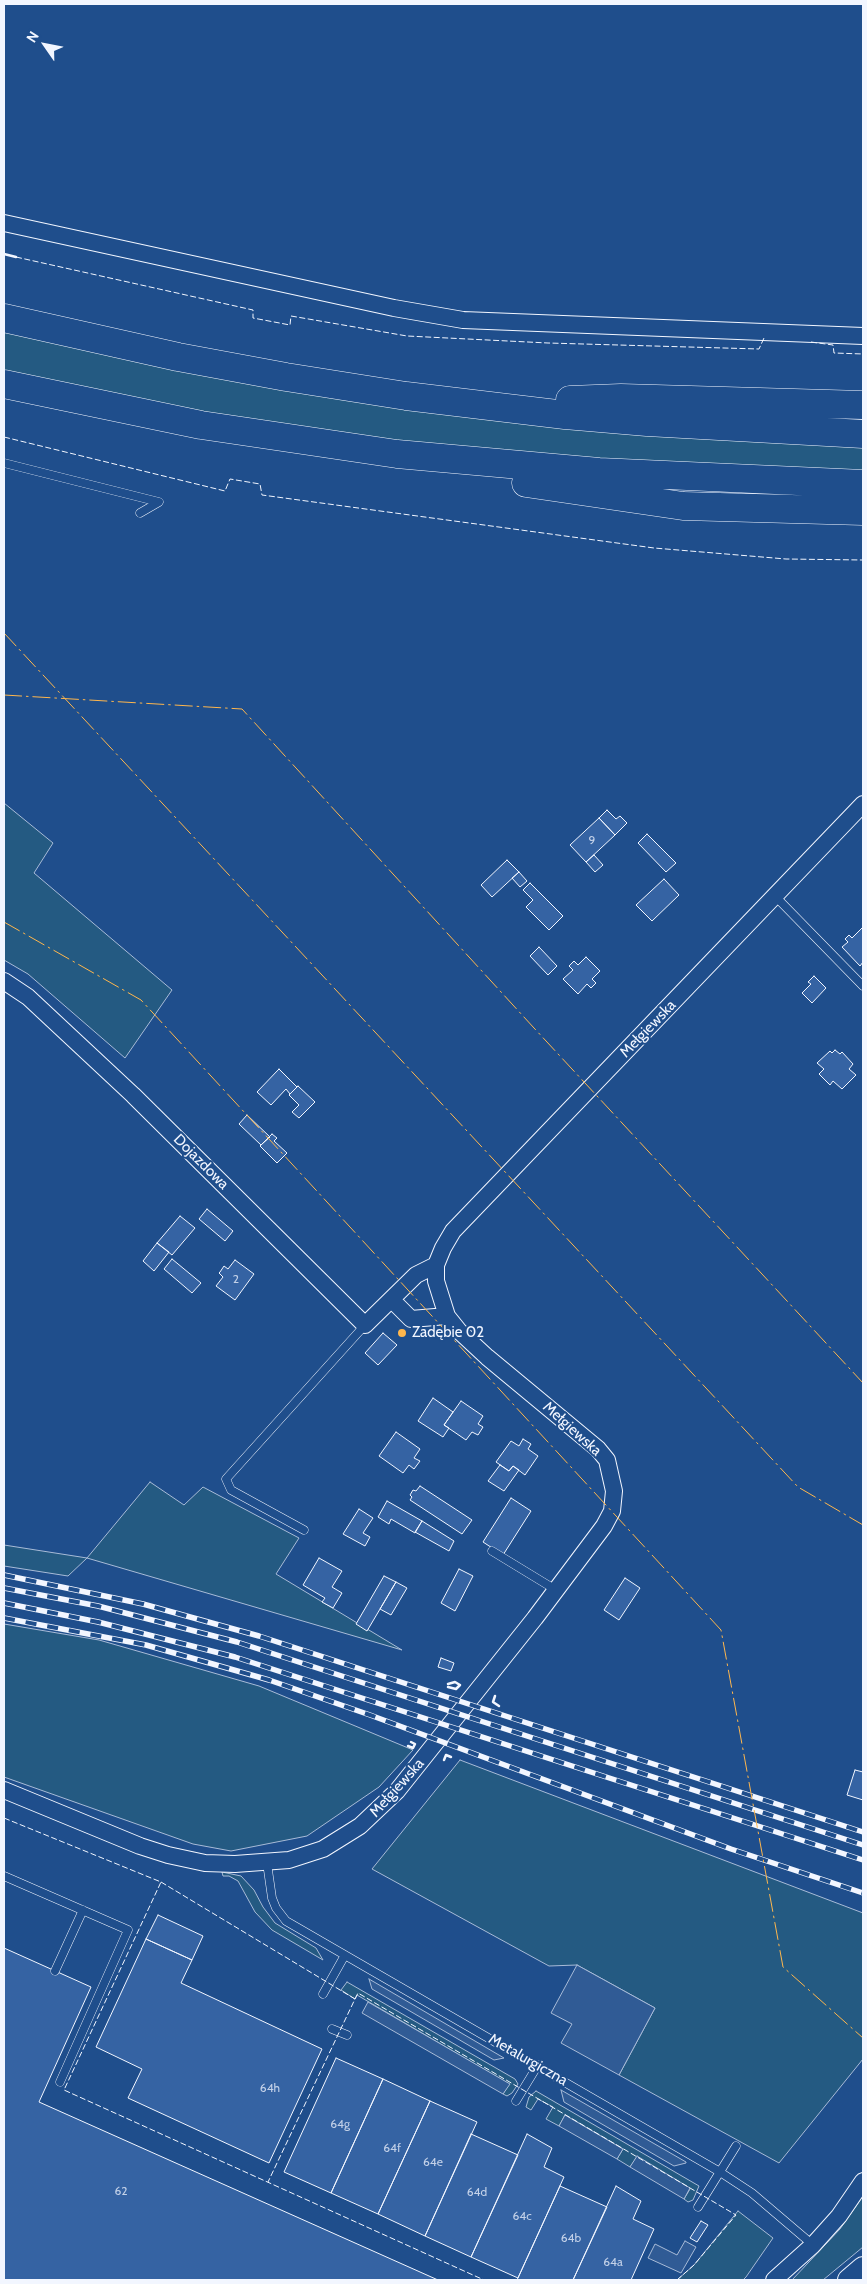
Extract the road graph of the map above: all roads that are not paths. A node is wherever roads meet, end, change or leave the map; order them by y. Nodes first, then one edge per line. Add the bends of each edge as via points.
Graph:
1 (4, 223) edge
2 (4, 318) edge
3 (863, 336) edge
4 (4, 384) edge
5 (473, 404) junction
6 (863, 405) edge
7 (863, 434) edge
8 (331, 445) junction
9 (4, 463) edge
10 (863, 484) edge
11 (863, 511) edge
12 (140, 512) dead end
13 (863, 804) edge
14 (775, 896) junction
15 (4, 980) edge
16 (863, 986) edge
17 (436, 1265) junction
18 (392, 1300) junction
19 (447, 1316) junction
20 (365, 1324) junction
21 (304, 1530) dead end
22 (492, 1551) dead end
23 (556, 1590) junction
24 (4, 1790) edge
25 (267, 1863) junction
26 (4, 1876) edge
27 (83, 1910) junction
28 (346, 1955) junction
29 (55, 1971) dead end
30 (323, 1994) dead end
31 (332, 2029) dead end
32 (347, 2035) dead end
33 (538, 2065) junction
34 (60, 2082) dead end
35 (516, 2102) dead end
36 (736, 2146) dead end
37 (720, 2172) junction
38 (863, 2181) edge
39 (698, 2207) dead end
40 (813, 2245) junction
41 (863, 2268) edge
42 (774, 2280) edge
43 (849, 2280) edge

1 - 3 street via 384,306 463,320
2 - 5 highway via 230,367
4 - 8 highway via 201,425
5 - 6 highway via 621,398
5 - 7 highway via 657,422
8 - 10 highway via 531,467
8 - 11 highway via 448,472 683,506
9 - 12 lane via 159,502
13 - 14 street, Mełgiewska
14 - 16 lane
14 - 17 street, Mełgiewska via 453,1231
15 - 20 street, Dojazdowa via 28,997 133,1095
17 - 18 street via 416,1275
17 - 19 street, Mełgiewska via 436,1281
18 - 19 street via 410,1319
18 - 20 street
19 - 23 street, Mełgiewska via 480,1350 586,1437 607,1460 614,1483 612,1512
20 - 21 lane via 226,1479 231,1490
22 - 23 lane
23 - 25 street, Mełgiewska via 383,1806 336,1842 306,1855
24 - 25 street, Mełgiewska via 168,1855 220,1864
25 - 28 lane, Metalurgiczna via 272,1898 280,1915
26 - 27 lane
27 - 29 lane
27 - 34 lane via 128,1930
28 - 30 lane
28 - 33 lane, Metalurgiczna
31 - 32 lane
33 - 35 lane
33 - 37 lane, Metalurgiczna
36 - 37 lane
37 - 39 lane
37 - 40 lane, Metalurgiczna
38 - 40 street via 839,2216
40 - 42 street
41 - 43 main road

